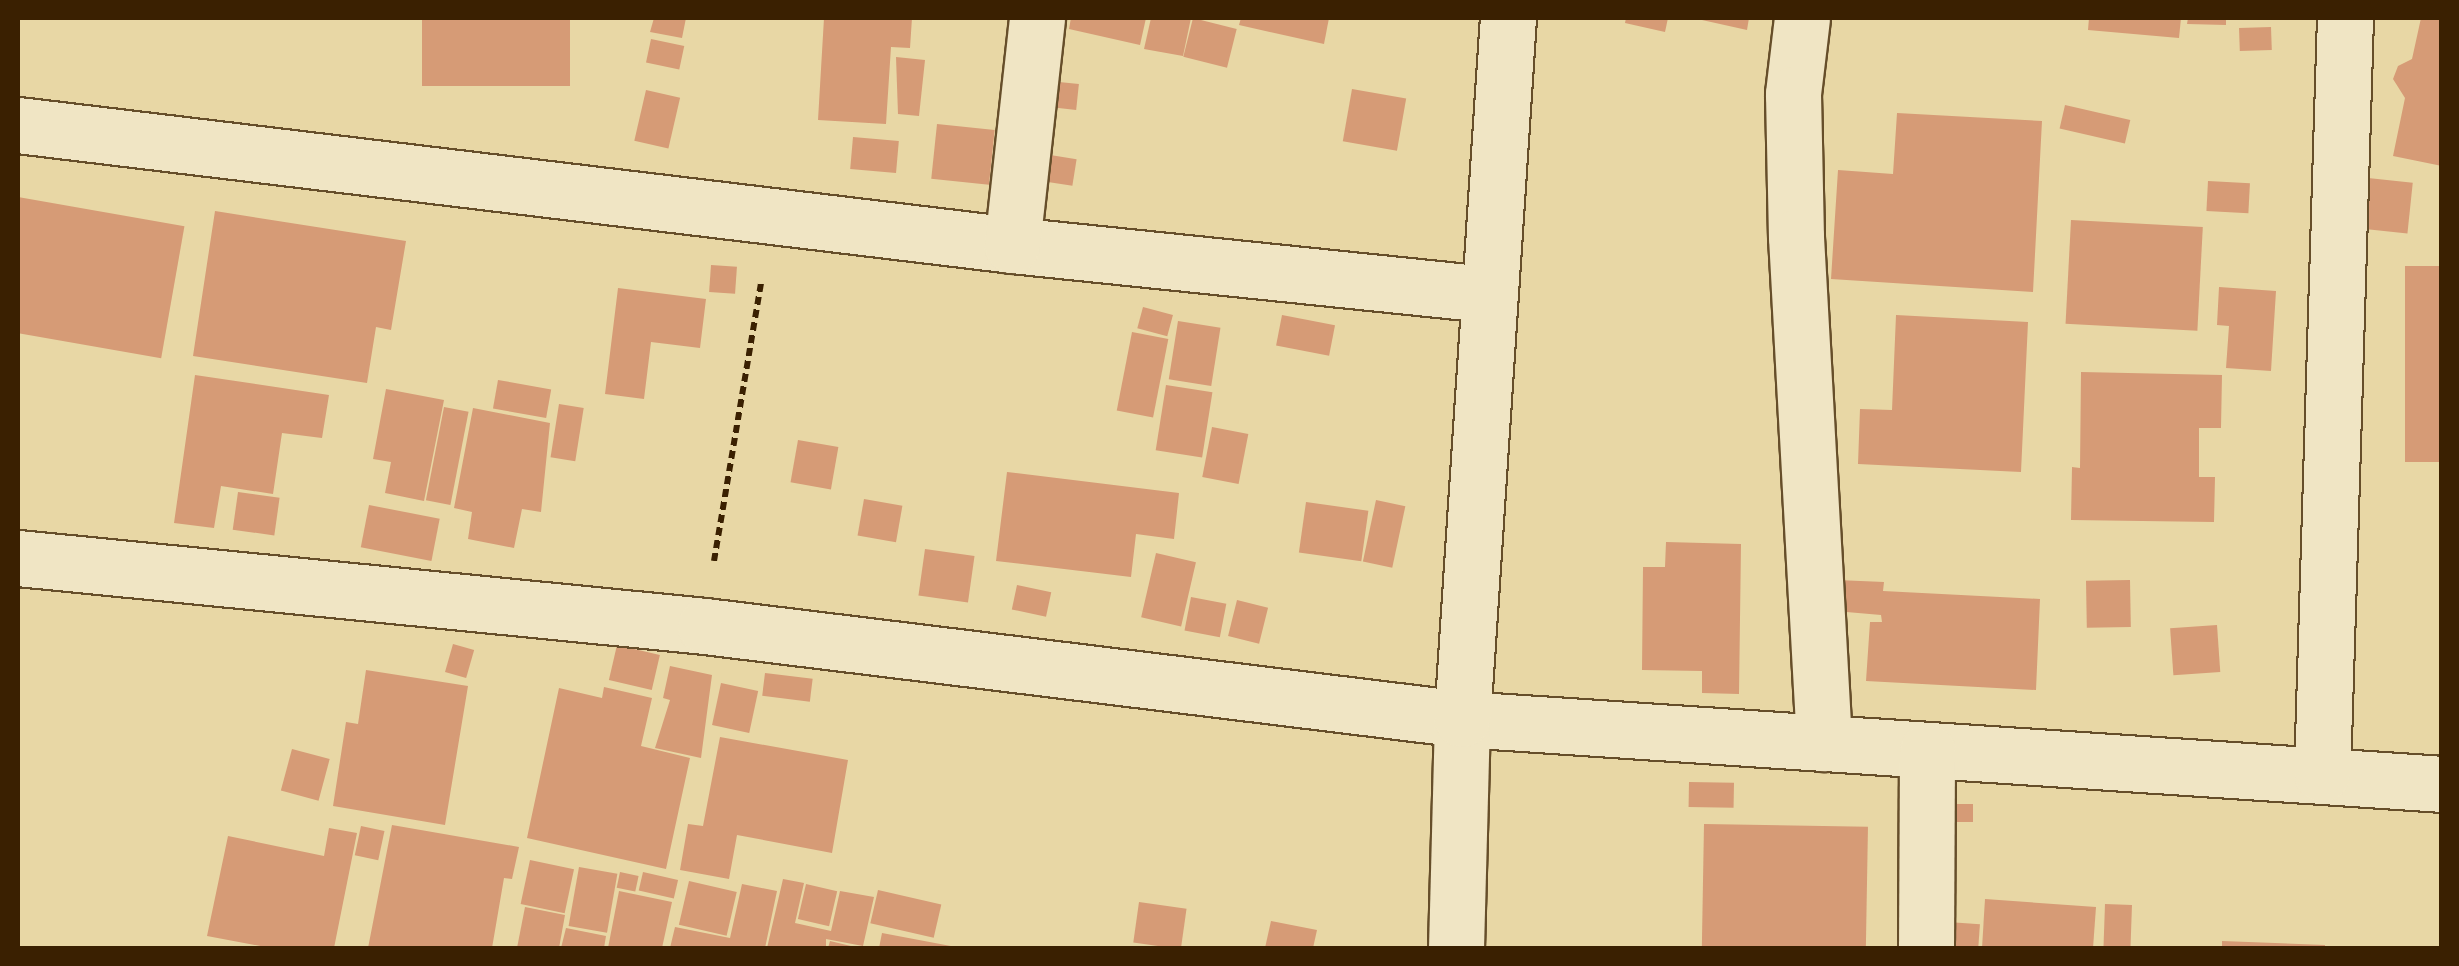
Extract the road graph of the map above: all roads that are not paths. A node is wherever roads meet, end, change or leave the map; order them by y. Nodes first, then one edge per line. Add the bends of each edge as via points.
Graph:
1 (1036, 18) edge
2 (1508, 18) edge
3 (1802, 18) edge
4 (2345, 18) edge
5 (18, 125) edge
6 (1012, 245) junction
7 (1487, 294) junction
8 (18, 558) edge
9 (1462, 719) junction
10 (1824, 744) junction
11 (1927, 751) junction
12 (2322, 774) junction
13 (2442, 784) edge
14 (1456, 948) edge
15 (1926, 948) edge

1 - 6 street
2 - 7 street
3 - 10 street via 1793,94 1796,237
4 - 12 street
5 - 6 street
6 - 7 street
7 - 9 street
8 - 9 street via 705,626
9 - 10 street
9 - 14 street
10 - 11 street
11 - 12 street
11 - 15 street
12 - 13 street

